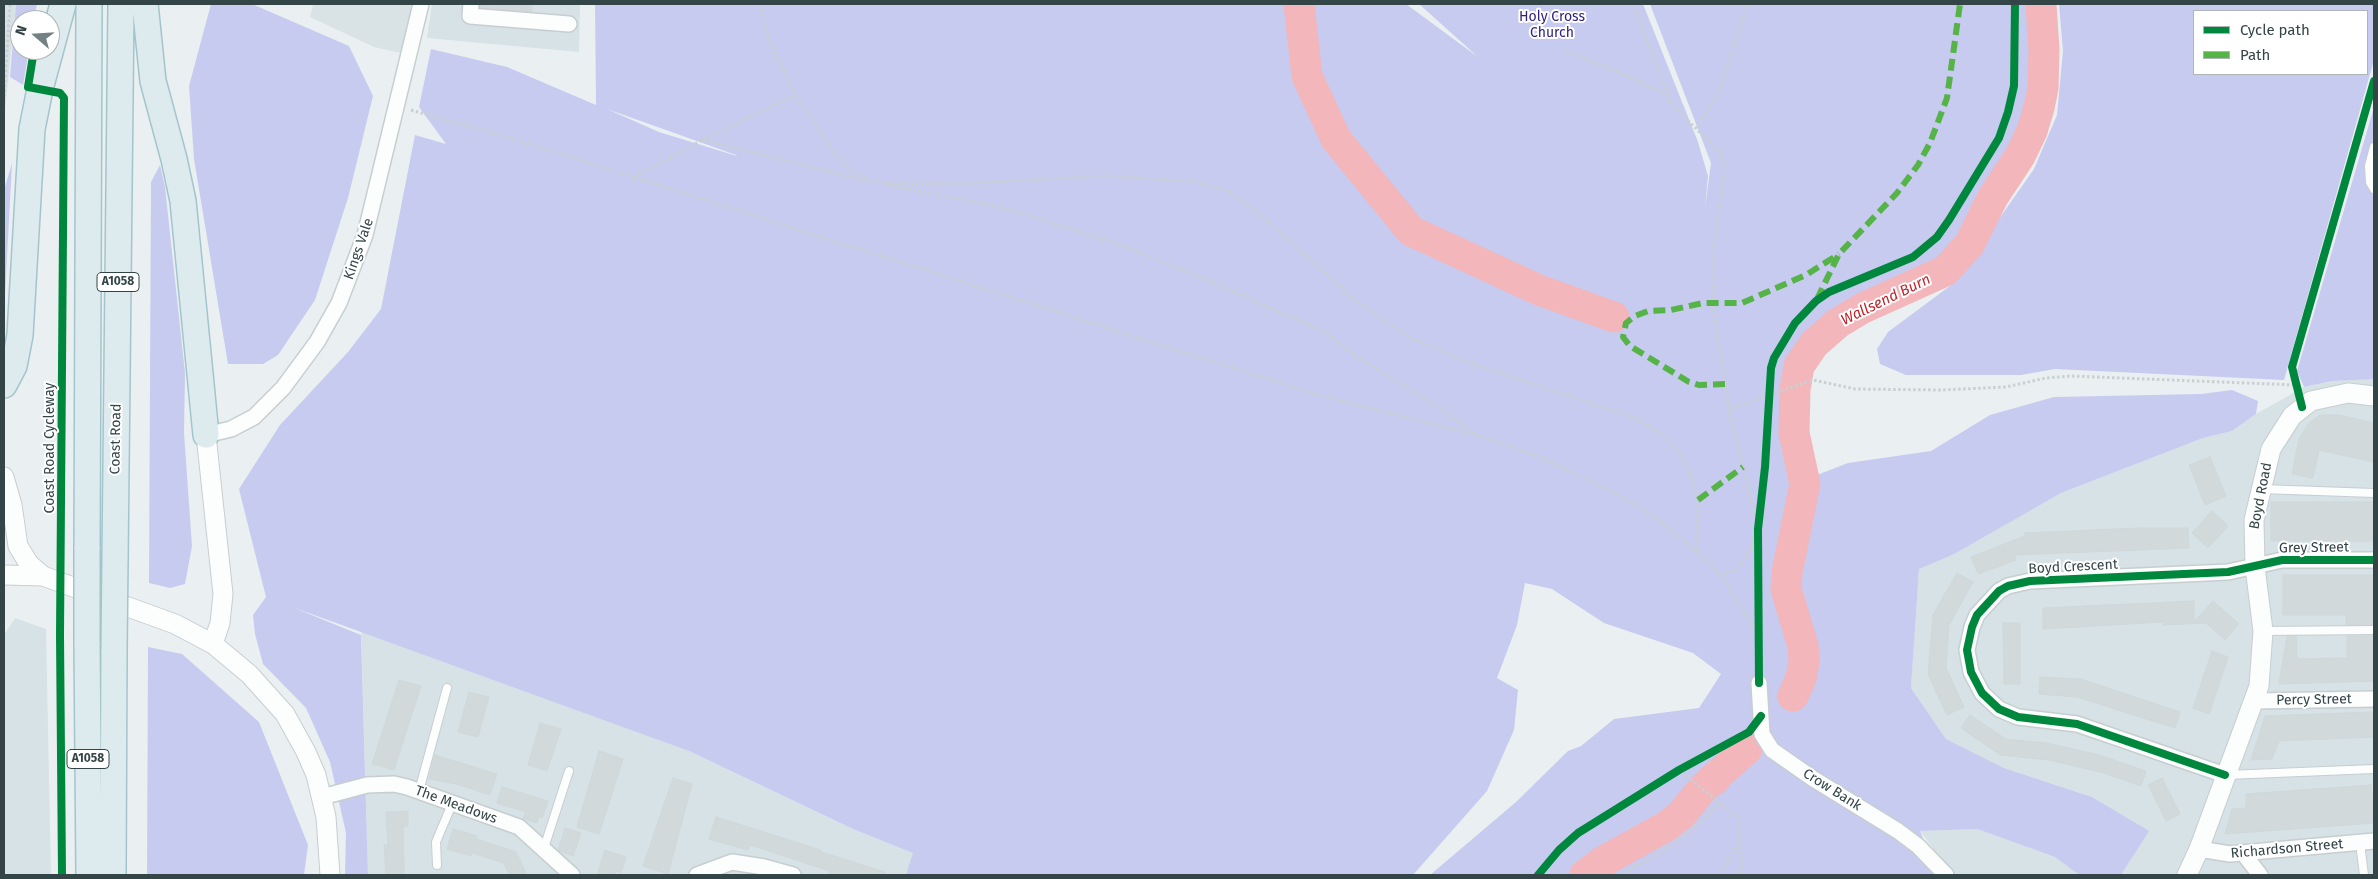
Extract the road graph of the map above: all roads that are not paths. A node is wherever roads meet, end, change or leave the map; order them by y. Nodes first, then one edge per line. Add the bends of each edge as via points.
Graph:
1 (63, 4) edge
2 (89, 4) edge
3 (121, 4) edge
4 (145, 4) edge
5 (421, 4) edge
6 (471, 4) edge
7 (569, 24) dead end
8 (2374, 147) edge
9 (2374, 189) edge
10 (4, 385) edge
11 (2374, 396) edge
12 (206, 435) junction
13 (4, 477) edge
14 (2260, 489) junction
15 (2374, 492) edge
16 (2374, 560) edge
17 (2255, 567) junction
18 (4, 575) edge
19 (43, 576) junction
20 (2374, 630) edge
21 (2264, 631) junction
22 (87, 642) junction
23 (213, 644) junction
24 (1759, 683) dead end
25 (447, 688) dead end
26 (2374, 699) edge
27 (2254, 701) junction
28 (2374, 768) edge
29 (569, 771) dead end
30 (2225, 775) junction
31 (419, 791) junction
32 (322, 797) junction
33 (452, 804) junction
34 (80, 836) dead end
35 (2367, 842) edge
36 (544, 848) junction
37 (2199, 849) junction
38 (2243, 853) junction
39 (437, 865) dead end
40 (89, 875) edge
41 (113, 875) edge
42 (330, 875) edge
43 (572, 875) edge
44 (697, 875) edge
45 (793, 875) edge
46 (1946, 875) edge
47 (2187, 875) edge
48 (2260, 875) edge
49 (2364, 875) edge

1 - 10 highway via 32,129 20,335 14,366
2 - 22 highway, Coast Road / A1058, bridge
3 - 41 highway, Coast Road / A1058, bridge
4 - 12 highway via 153,81 183,201
5 - 12 street, Kings Vale via 362,244 339,303 317,342 283,388 254,417 231,429
6 - 7 street via 470,16
8 - 9 lane via 2369,166
11 - 14 street, Boyd Road via 2336,395 2302,407 2276,438
12 - 23 street via 223,594 220,623
13 - 19 street via 18,546 29,564
14 - 15 lane
14 - 17 street, Boyd Road via 2254,520
16 - 17 street, Grey Street via 2282,560
17 - 21 street, Boyd Road
17 - 30 street, Boyd Crescent via 2228,572 2019,583 1992,596 1977,615 1969,638 1968,660 1975,683 1989,702 2008,714 2077,724
18 - 19 street
19 - 23 street via 175,624
20 - 21 lane
21 - 27 street, Boyd Road via 2262,670
22 - 34 lane
22 - 40 highway, Coast Road / A1058
23 - 32 street via 249,674 285,714 306,752
24 - 46 street, Crow Bank via 1762,734 1772,750 1898,831
25 - 31 lane
26 - 27 street, Percy Street
27 - 30 street, Boyd Road
28 - 30 lane
29 - 36 lane
30 - 37 street, Boyd Road
31 - 32 street, The Meadows via 394,784 379,784
31 - 33 street, The Meadows
32 - 42 street via 329,838
33 - 36 street, The Meadows via 519,827
33 - 39 lane via 436,842
35 - 38 street, Richardson Street
35 - 49 lane
36 - 43 street, The Meadows
37 - 38 street, Richardson Street via 2221,854
37 - 47 street, Boyd Road
38 - 48 street
44 - 45 street via 732,862

